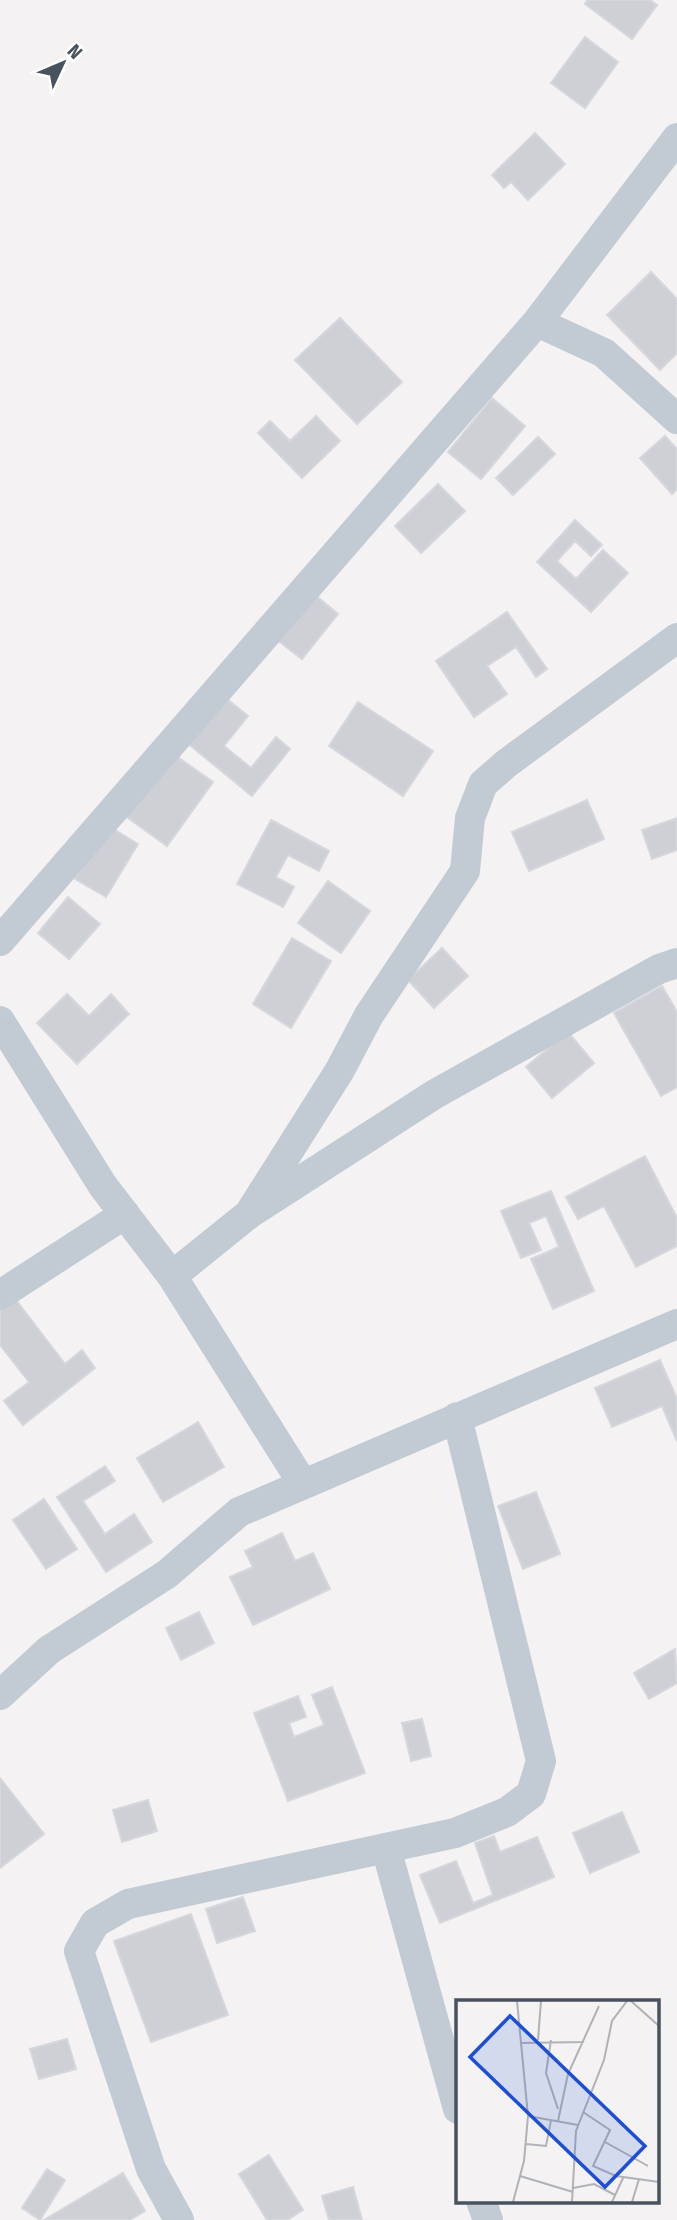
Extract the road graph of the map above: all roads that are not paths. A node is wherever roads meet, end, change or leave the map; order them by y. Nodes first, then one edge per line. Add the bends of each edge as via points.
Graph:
1 (677, 138) edge
2 (537, 322) junction
3 (677, 419) edge
4 (677, 638) edge
5 (0, 941) edge
6 (677, 963) edge
7 (0, 1021) edge
8 (125, 1214) junction
9 (249, 1214) junction
10 (172, 1276) junction
11 (0, 1295) edge
12 (677, 1324) edge
13 (457, 1417) junction
14 (303, 1484) junction
15 (0, 1695) edge
16 (386, 1848) junction
17 (456, 2102) edge
18 (481, 2202) edge
19 (179, 2220) edge
20 (488, 2220) edge

1 - 2 street
2 - 3 street via 604,353
2 - 5 street
4 - 9 street via 483,784 470,818 465,872 369,1015 340,1070
6 - 9 street via 647,975 435,1094
7 - 8 street
8 - 10 street
8 - 11 street
9 - 10 street
10 - 14 street
12 - 13 street
13 - 14 street
13 - 16 street via 541,1761 531,1794 507,1812 455,1833
14 - 15 street via 239,1512 167,1574 49,1650
16 - 17 street
16 - 19 street via 128,1904 95,1923 79,1951 152,2169
18 - 20 street

